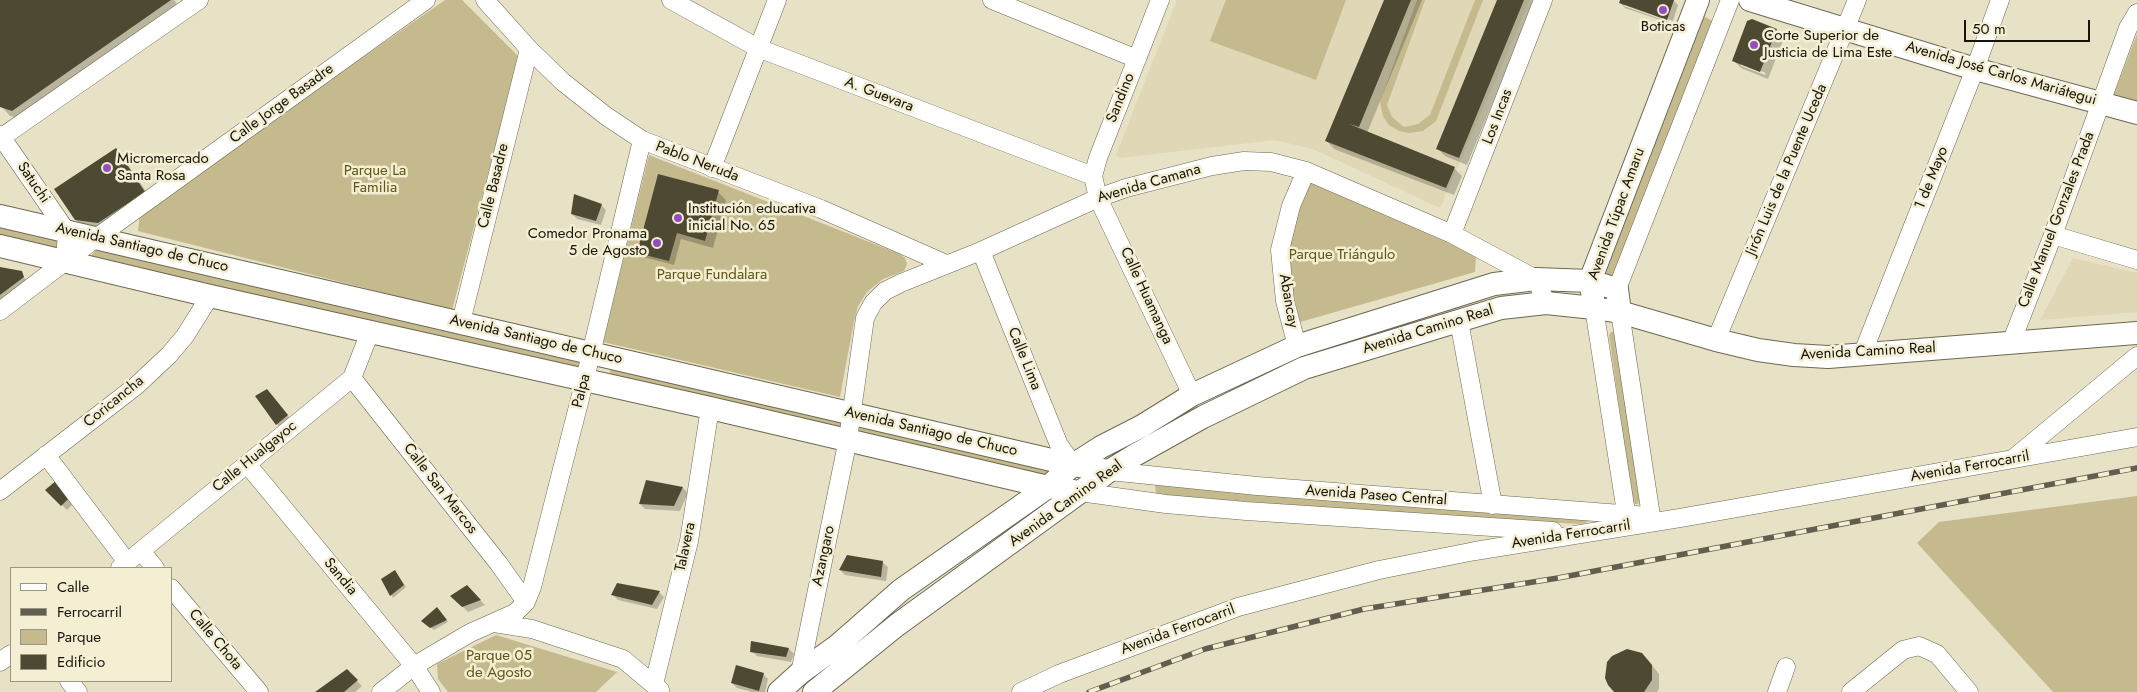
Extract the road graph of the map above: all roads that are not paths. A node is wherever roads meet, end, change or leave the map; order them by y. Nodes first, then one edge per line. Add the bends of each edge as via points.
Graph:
1 (199, 0) edge
2 (426, 0) edge
3 (485, 0) edge
4 (671, 0) edge
5 (777, 0) edge
6 (992, 0) edge
7 (1160, 0) edge
8 (1543, 0) edge
9 (1698, 0) edge
10 (1730, 0) edge
11 (1750, 0) edge
12 (1857, 0) edge
13 (2000, 0) edge
14 (2137, 13) edge
15 (1845, 29) junction
16 (758, 48) junction
17 (529, 49) junction
18 (1137, 59) junction
19 (1975, 69) junction
20 (2101, 103) junction
21 (2137, 113) edge
22 (1, 136) edge
23 (642, 140) junction
24 (712, 168) junction
25 (1306, 171) junction
26 (1093, 176) junction
27 (1098, 198) junction
28 (0, 216) edge
29 (67, 232) junction
30 (1452, 234) junction
31 (2053, 235) junction
32 (96, 238) junction
33 (0, 246) edge
34 (980, 251) junction
35 (2137, 260) edge
36 (65, 261) junction
37 (946, 264) junction
38 (1536, 279) junction
39 (1590, 282) junction
40 (1617, 289) junction
41 (210, 296) junction
42 (1546, 303) junction
43 (1594, 308) junction
44 (0, 311) edge
45 (1620, 312) junction
46 (1459, 321) junction
47 (461, 322) junction
48 (370, 332) junction
49 (2137, 333) edge
50 (1716, 340) junction
51 (2011, 344) junction
52 (1296, 346) junction
53 (591, 353) junction
54 (1862, 355) junction
55 (2137, 356) edge
56 (352, 378) junction
57 (585, 379) junction
58 (1192, 395) junction
59 (710, 408) junction
60 (852, 414) junction
61 (2137, 437) edge
62 (848, 439) junction
63 (46, 455) junction
64 (2012, 459) junction
65 (247, 464) junction
66 (1073, 465) junction
67 (1109, 471) junction
68 (1048, 487) junction
69 (0, 490) edge
70 (1080, 492) junction
71 (1493, 505) junction
72 (1651, 516) junction
73 (1680, 518) junction
74 (1628, 520) junction
75 (1591, 532) junction
76 (129, 561) edge
77 (151, 567) edge
78 (172, 589) edge
79 (526, 602) junction
80 (494, 623) junction
81 (414, 666) junction
82 (1786, 667) dead end
83 (800, 673) junction
84 (70, 682) edge
85 (658, 688) edge
86 (78, 692) edge
87 (260, 692) edge
88 (381, 692) edge
89 (431, 692) edge
90 (779, 692) edge
91 (814, 692) edge
92 (1020, 692) edge
93 (1778, 692) edge
94 (1851, 692) edge
95 (1969, 692) edge

1 - 22 street
2 - 32 street, Calle Jorge Basadre
3 - 17 street, Pablo Neruda
4 - 16 street, A. Guevara
5 - 16 street
6 - 18 street
7 - 18 street, Sandino
8 - 30 street, Los Incas
9 - 39 main road, Avenida Túpac Amaru
10 - 40 street, Avenida Túpac Amaru
11 - 15 main road, Avenida José Carlos Mariátegui
12 - 15 street, Jirón Luis de la Puente Uceda
13 - 19 street, 1 de Mayo
14 - 20 street, Calle Manuel Gonzales Prada via 2128,28
15 - 19 main road, Avenida José Carlos Mariátegui
15 - 50 street, Jirón Luis de la Puente Uceda
16 - 24 street
16 - 26 street, A. Guevara
17 - 23 street, Pablo Neruda via 563,82
17 - 47 street, Calle Basadre
18 - 26 street, Sandino
19 - 20 main road, Avenida José Carlos Mariátegui
19 - 54 street, 1 de Mayo
20 - 21 main road, Avenida José Carlos Mariátegui
20 - 31 street, Calle Manuel Gonzales Prada
22 - 29 street, Satuchi
23 - 24 street, Pablo Neruda
23 - 53 street, Palpa
24 - 37 street, Pablo Neruda via 821,209
25 - 27 street, Avenida Camana via 1271,162 1244,161 1193,171
25 - 30 street, Avenida Camana
25 - 52 street, Abancay via 1291,206 1280,250 1284,302
26 - 27 street, Sandino
27 - 34 street, Avenida Camana
27 - 58 street, Calle Huamanga
28 - 29 main road, Avenida Santiago de Chuco
29 - 32 main road, Avenida Santiago de Chuco
29 - 36 street
30 - 38 street, Avenida Camana
31 - 35 street
31 - 51 street, Calle Manuel Gonzales Prada
32 - 36 street, Calle Jorge Basadre
32 - 47 main road, Avenida Santiago de Chuco
33 - 36 main road, Avenida Santiago de Chuco
34 - 37 street, Avenida Camana
34 - 66 street, Calle Lima via 1059,445
36 - 41 main road, Avenida Santiago de Chuco
36 - 44 street, Calle Jorge Basadre
37 - 60 street, Avenida Camana via 885,291 873,303 865,318
38 - 39 main road, Avenida Camino Real
38 - 42 street
38 - 52 main road, Avenida Camino Real via 1494,284
39 - 40 main road, Avenida Camino Real
39 - 43 main road, Avenida Túpac Amaru
40 - 45 main road, Avenida Túpac Amaru
41 - 48 main road, Avenida Santiago de Chuco
41 - 63 street, Coricancha via 169,355 136,386
42 - 43 main road, Avenida Camino Real
42 - 46 main road, Avenida Camino Real via 1501,308
43 - 45 main road, Avenida Camino Real
43 - 74 street, Avenida Túpac Amaru
45 - 50 main road, Avenida Camino Real
45 - 72 street, Avenida Túpac Amaru
46 - 67 main road, Avenida Camino Real via 1304,368 1203,417
46 - 71 street
47 - 53 main road, Avenida Santiago de Chuco
48 - 56 street, Calle Hualgayoc
48 - 57 main road, Avenida Santiago de Chuco
49 - 51 main road, Avenida Camino Real
50 - 54 main road, Avenida Camino Real via 1794,356
51 - 54 main road, Avenida Camino Real
52 - 58 main road, Avenida Camino Real
53 - 57 street, Palpa
53 - 60 main road, Avenida Santiago de Chuco
55 - 64 street
56 - 65 street, Calle Hualgayoc
56 - 79 street, Calle San Marcos
57 - 59 main road, Avenida Santiago de Chuco
57 - 79 street, Palpa
58 - 66 main road, Avenida Camino Real
59 - 62 main road, Avenida Santiago de Chuco
59 - 85 street, Talavera via 689,542
60 - 62 street, Avenida Camana
60 - 66 main road, Avenida Santiago de Chuco
61 - 64 street, Avenida Ferrocarril
62 - 68 main road, Avenida Santiago de Chuco
62 - 83 street, Azangaro
63 - 69 street, Coricancha
63 - 76 street
64 - 73 street, Avenida Ferrocarril
65 - 76 street, Calle Hualgayoc
65 - 81 street, Sandia
66 - 67 main road, Avenida Paseo Central
66 - 68 main road, Avenida Camino Real
67 - 70 main road, Avenida Camino Real
67 - 71 street, Avenida Paseo Central
68 - 70 main road, Avenida Paseo Central
68 - 83 main road, Avenida Camino Real via 901,590 837,646
70 - 75 street, Avenida Paseo Central via 1246,511
70 - 91 main road, Avenida Camino Real via 898,625
71 - 74 street, Avenida Paseo Central
72 - 73 street, Avenida Paseo Central
72 - 74 street, Avenida Paseo Central
73 - 74 street, Avenida Ferrocarril
74 - 75 street, Avenida Ferrocarril
75 - 92 street, Avenida Ferrocarril via 1379,570 1287,593 1238,607 1059,674
76 - 77 street
78 - 87 street, Calle Chota
79 - 80 street via 515,613
80 - 81 street via 470,633
80 - 85 street via 532,630 623,660
81 - 88 street
81 - 89 street, Sandia
82 - 93 street
83 - 90 main road, Avenida Camino Real
84 - 86 street
94 - 95 street via 1903,650 1919,646 1937,654

